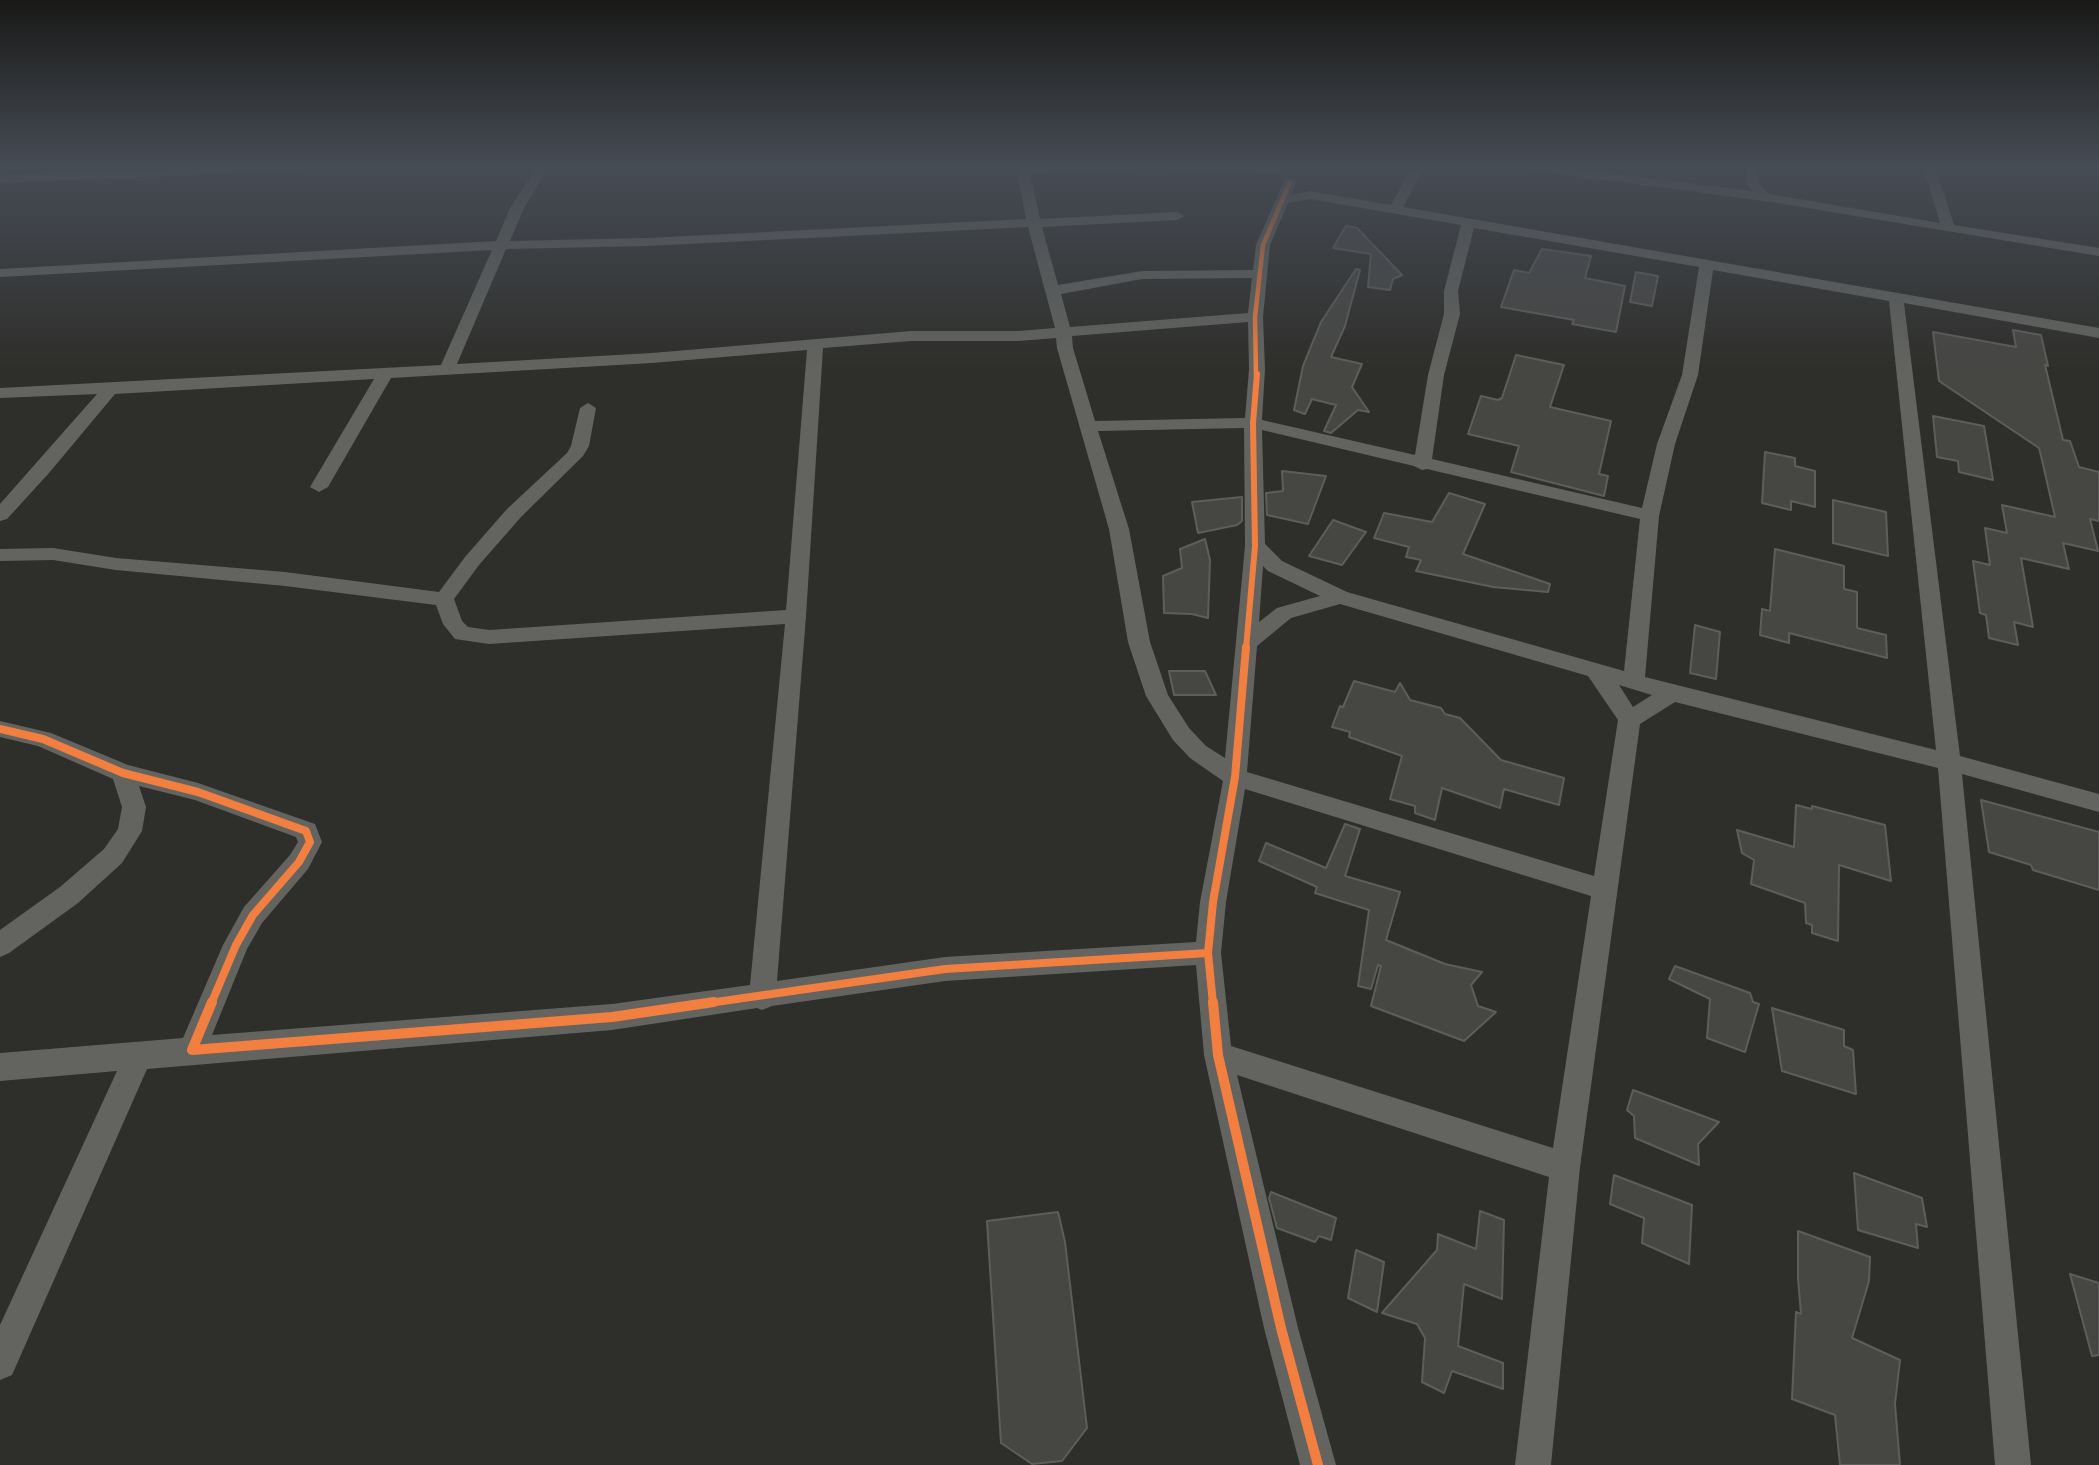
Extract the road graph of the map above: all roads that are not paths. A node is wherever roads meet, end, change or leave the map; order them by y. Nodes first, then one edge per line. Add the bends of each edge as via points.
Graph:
1 (505, 234) edge
2 (802, 234) edge
3 (1037, 234) edge
4 (1267, 234) edge
5 (1465, 234) edge
6 (1528, 234) edge
7 (1988, 234) edge
8 (500, 246) junction
9 (2099, 252) edge
10 (1707, 265) junction
11 (0, 274) edge
12 (1260, 274) junction
13 (1052, 291) junction
14 (1896, 297) junction
15 (1255, 317) junction
16 (2099, 332) edge
17 (1064, 333) junction
18 (815, 346) junction
19 (447, 369) junction
20 (386, 373) junction
21 (110, 390) junction
22 (0, 393) edge
23 (588, 408) dead end
24 (1253, 423) junction
25 (1090, 426) junction
26 (1422, 465) junction
27 (319, 487) dead end
28 (0, 515) edge
29 (1650, 516) junction
30 (1255, 546) junction
31 (0, 555) edge
32 (1340, 597) junction
33 (444, 599) junction
34 (796, 616) junction
35 (1248, 642) junction
36 (1594, 669) junction
37 (1634, 681) junction
38 (1672, 693) junction
39 (1629, 720) junction
40 (0, 729) edge
41 (1950, 762) junction
42 (123, 773) junction
43 (1235, 777) junction
44 (2099, 803) edge
45 (1605, 890) junction
46 (0, 944) edge
47 (1208, 953) junction
48 (762, 998) junction
49 (192, 1050) junction
50 (1218, 1055) junction
51 (138, 1057) junction
52 (0, 1067) edge
53 (1565, 1167) junction
54 (0, 1363) edge
55 (1318, 1465) edge
56 (1533, 1465) edge
57 (2013, 1465) edge

1 - 8 street
2 - 8 street
3 - 13 street
4 - 12 street
5 - 26 street via 1451,291 1452,314 1436,374
6 - 10 street
7 - 9 street
8 - 11 street
8 - 19 street
10 - 14 street
10 - 29 street via 1690,375 1666,444
12 - 13 street via 1142,275
12 - 15 street
13 - 17 street
14 - 16 street
14 - 41 street
15 - 17 street
15 - 24 street
17 - 18 street via 924,335
17 - 25 street
18 - 19 street
18 - 34 street
19 - 20 street
20 - 21 street
20 - 27 street
21 - 22 street
21 - 28 street
23 - 33 street via 574,456 506,523
24 - 25 street
24 - 26 street
24 - 30 street
25 - 43 street via 1119,529 1139,642 1157,696 1181,734
26 - 29 street
29 - 37 street
30 - 32 street via 1275,566
30 - 35 street
31 - 33 street via 52,554
32 - 35 street via 1284,613
32 - 36 street
33 - 34 street via 461,634 489,637
34 - 48 street
35 - 43 street
36 - 37 street
36 - 39 street
37 - 38 street
38 - 39 street
38 - 41 street
39 - 45 street
40 - 42 street via 43,739
41 - 44 street
41 - 57 street
42 - 46 street via 134,807 130,831 113,856 69,895
42 - 49 street via 198,792 306,831 310,842 299,862 253,915
43 - 45 street
43 - 47 street
45 - 53 street
47 - 48 street via 945,969
47 - 50 street
48 - 49 street via 612,1017
49 - 51 street
50 - 53 street
50 - 55 street
51 - 52 street
51 - 54 street
53 - 56 street

